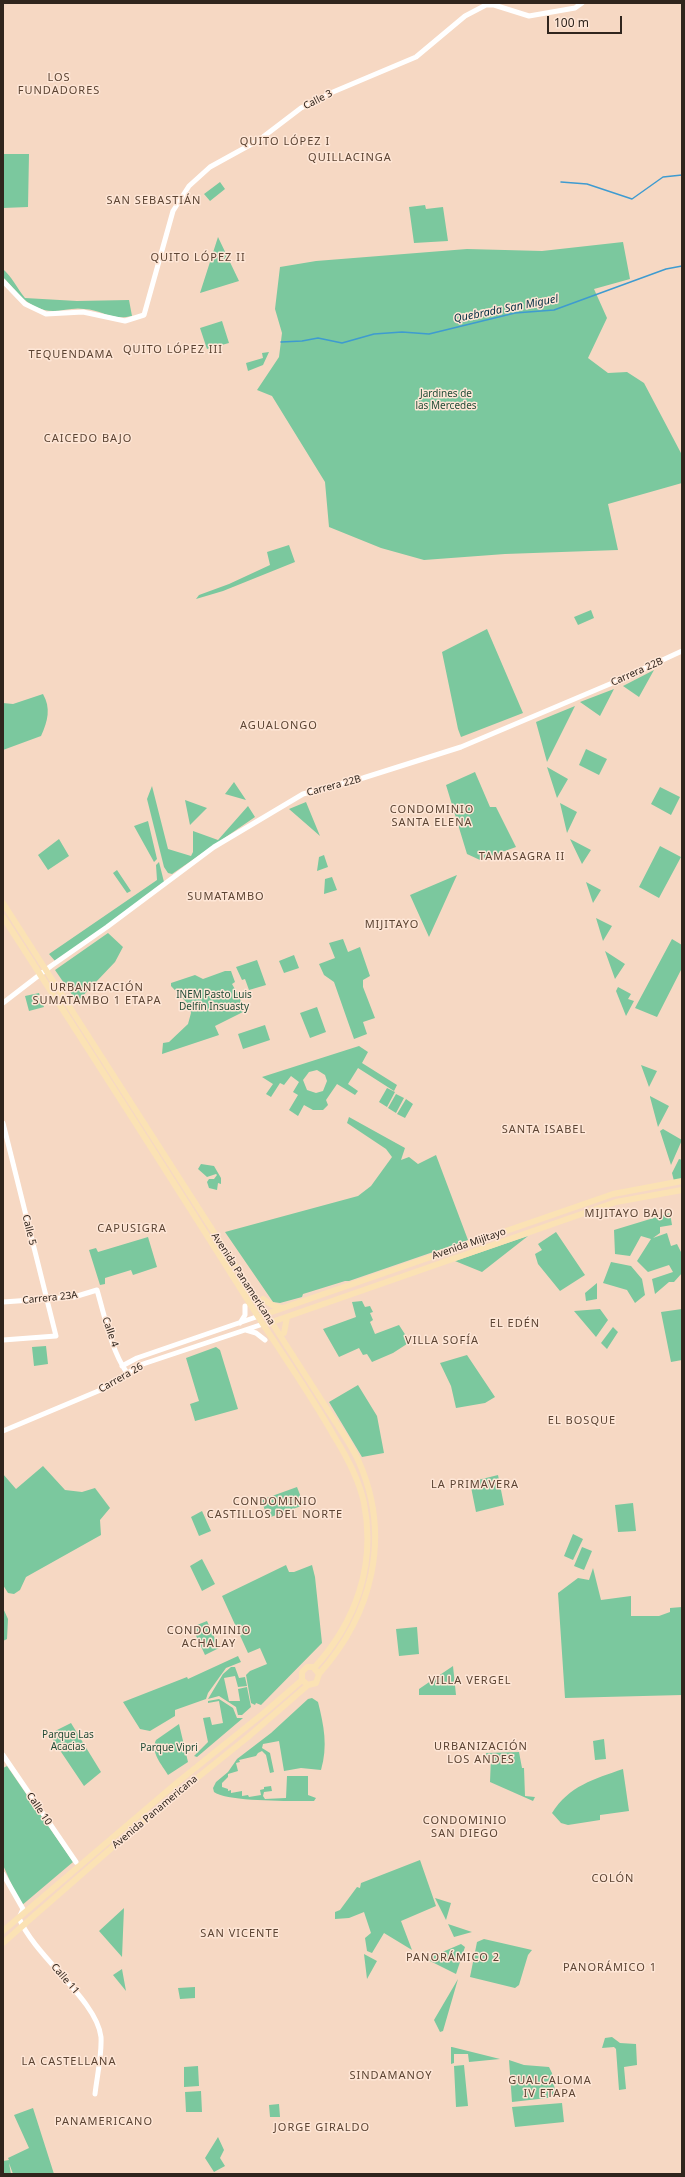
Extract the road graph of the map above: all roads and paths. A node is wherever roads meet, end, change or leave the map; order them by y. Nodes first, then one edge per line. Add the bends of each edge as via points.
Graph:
1 (582, 3) edge
2 (3, 281) edge
3 (682, 651) edge
4 (3, 903) edge
5 (3, 917) edge
6 (43, 973) junction
7 (3, 1003) edge
8 (3, 1123) edge
9 (682, 1181) edge
10 (682, 1190) edge
11 (97, 1290) joint
12 (263, 1299) dead end
13 (48, 1300) junction
14 (3, 1302) edge
15 (245, 1306) dead end
16 (282, 1308) junction
17 (266, 1314) junction
18 (258, 1316) junction
19 (287, 1317) junction
20 (271, 1322) junction
21 (240, 1323) junction
22 (264, 1324) junction
23 (245, 1330) junction
24 (284, 1333) dead end
25 (3, 1340) edge
26 (265, 1340) dead end
27 (122, 1366) junction
28 (127, 1373) junction
29 (3, 1431) edge
30 (314, 1668) junction
31 (319, 1674) junction
32 (302, 1680) junction
33 (308, 1685) junction
34 (3, 1755) edge
35 (76, 1862) dead end
36 (3, 1874) edge
37 (19, 1918) junction
38 (23, 1926) junction
39 (3, 1931) edge
40 (3, 1942) edge
41 (95, 2094) dead end

1 - 2 street, Calle 3 via 575,8 529,16 486,5 465,16 416,57 301,108 259,140 210,167 189,186 173,211 144,316 118,321 83,312 46,314 25,304
3 - 6 street, Carrera 22B via 623,679 461,747 303,794 214,847
4 - 6 main road, Avenida Panamericana
5 - 6 main road, Avenida Panamericana
6 - 7 street, Carrera 22B
6 - 17 main road, Avenida Panamericana
6 - 18 main road, Avenida Panamericana
8 - 13 street, Calle 5
9 - 16 main road, Avenida Mijitayo via 613,1194
10 - 19 main road, Avenida Mijitayo via 616,1202
11 - 13 street, Carrera 23A via 74,1297
11 - 27 street, Calle 4 via 107,1327
12 - 16 main road
13 - 14 street, Carrera 23A
13 - 25 street, Calle 5 via 56,1336
15 - 21 street via 245,1315
16 - 17 main road, Avenida Mijitayo
17 - 18 main road, Avenida Mijitayo
17 - 20 main road, Avenida Panamericana
18 - 21 street, Carrera 26
18 - 22 main road, Avenida Panamericana
19 - 20 main road, Avenida Mijitayo
19 - 24 main road
20 - 22 main road, Avenida Mijitayo
20 - 31 main road, Avenida Panamericana via 354,1451 372,1500 374,1545 372,1569 365,1598 351,1631 335,1656
21 - 27 street, Carrera 26 via 137,1358
22 - 23 street, Carrera 26
22 - 30 main road, Avenida Panamericana via 351,1465 364,1502 367,1561 358,1600 340,1636
23 - 26 street via 256,1333
23 - 28 street, Carrera 26 via 140,1365
27 - 28 street, Calle 4
28 - 29 street, Carrera 26 via 103,1389
30 - 31 main road
30 - 32 main road, Avenida Panamericana via 304,1669
31 - 33 main road, Avenida Panamericana via 316,1683
32 - 33 main road
32 - 37 main road, Avenida Panamericana
33 - 38 main road, Avenida Panamericana via 250,1740 132,1834
34 - 35 street, Calle 10
36 - 37 street, Calle 11 via 23,1909
37 - 38 street, Calle 11
37 - 39 main road, Avenida Panamericana
38 - 40 main road, Avenida Panamericana
38 - 41 street, Calle 11 via 95,2018 101,2037

